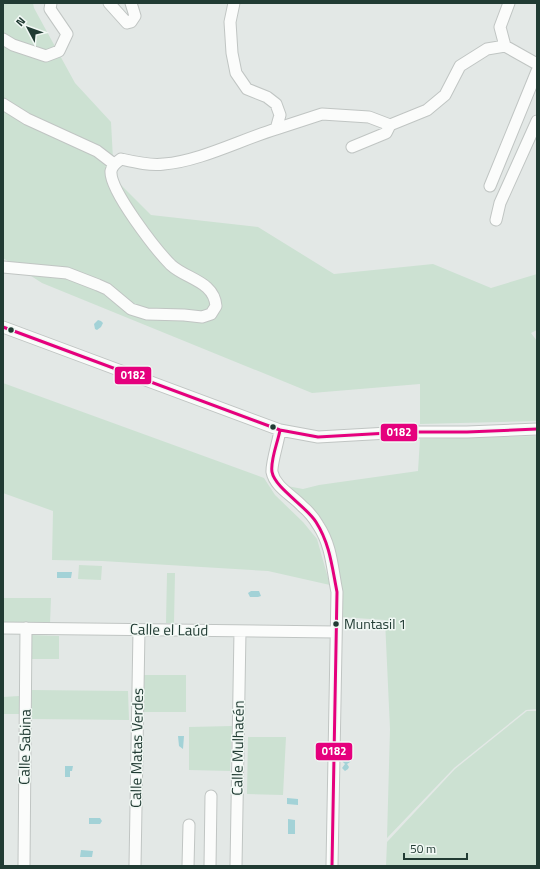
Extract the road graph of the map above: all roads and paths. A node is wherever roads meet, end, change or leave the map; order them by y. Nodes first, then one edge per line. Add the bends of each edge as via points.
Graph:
1 (51, 3) edge
2 (109, 3) edge
3 (131, 3) edge
4 (234, 3) edge
5 (509, 3) edge
6 (3, 38) edge
7 (505, 46) junction
8 (537, 64) edge
9 (537, 71) edge
10 (3, 104) edge
11 (537, 121) edge
12 (390, 125) junction
13 (276, 129) junction
14 (352, 147) dead end
15 (114, 164) junction
16 (490, 186) dead end
17 (496, 220) dead end
18 (3, 267) edge
19 (3, 327) edge
20 (537, 429) edge
21 (280, 430) junction
22 (3, 628) edge
23 (26, 628) junction
24 (139, 630) junction
25 (240, 631) junction
26 (336, 632) junction
27 (211, 796) dead end
28 (189, 824) dead end
29 (24, 866) edge
30 (135, 866) edge
31 (188, 866) edge
32 (210, 866) edge
33 (236, 866) edge
34 (332, 866) edge

1 - 6 street via 50,9 67,34 59,51 46,56 13,45
2 - 3 street via 127,23 135,16
4 - 13 street via 230,22 236,73 247,89 267,97 276,104 280,115
5 - 7 street via 500,27
7 - 8 street
7 - 12 street via 487,49 460,66 445,95 427,110
9 - 16 street
10 - 15 street via 27,119 97,151
11 - 17 street via 500,203
12 - 13 street via 369,117 322,114
12 - 14 street via 386,132
13 - 15 street via 193,158 163,164 136,163 120,159
15 - 18 street via 111,170 113,181 138,224 172,266 204,284 214,296 216,306 211,314 202,317 184,314 147,314 131,309 107,289 67,273
19 - 21 street
20 - 21 street via 318,437
21 - 26 street via 272,471 276,482 317,523 327,541 336,580
22 - 23 street, Calle el Laúd
23 - 24 street, Calle el Laúd
23 - 29 street, Calle Sabina
24 - 25 street, Calle el Laúd
24 - 30 street, Calle Matas Verdes
25 - 26 street, Calle el Laúd
25 - 33 street, Calle Mulhacén
26 - 34 street
27 - 32 street
28 - 31 street

